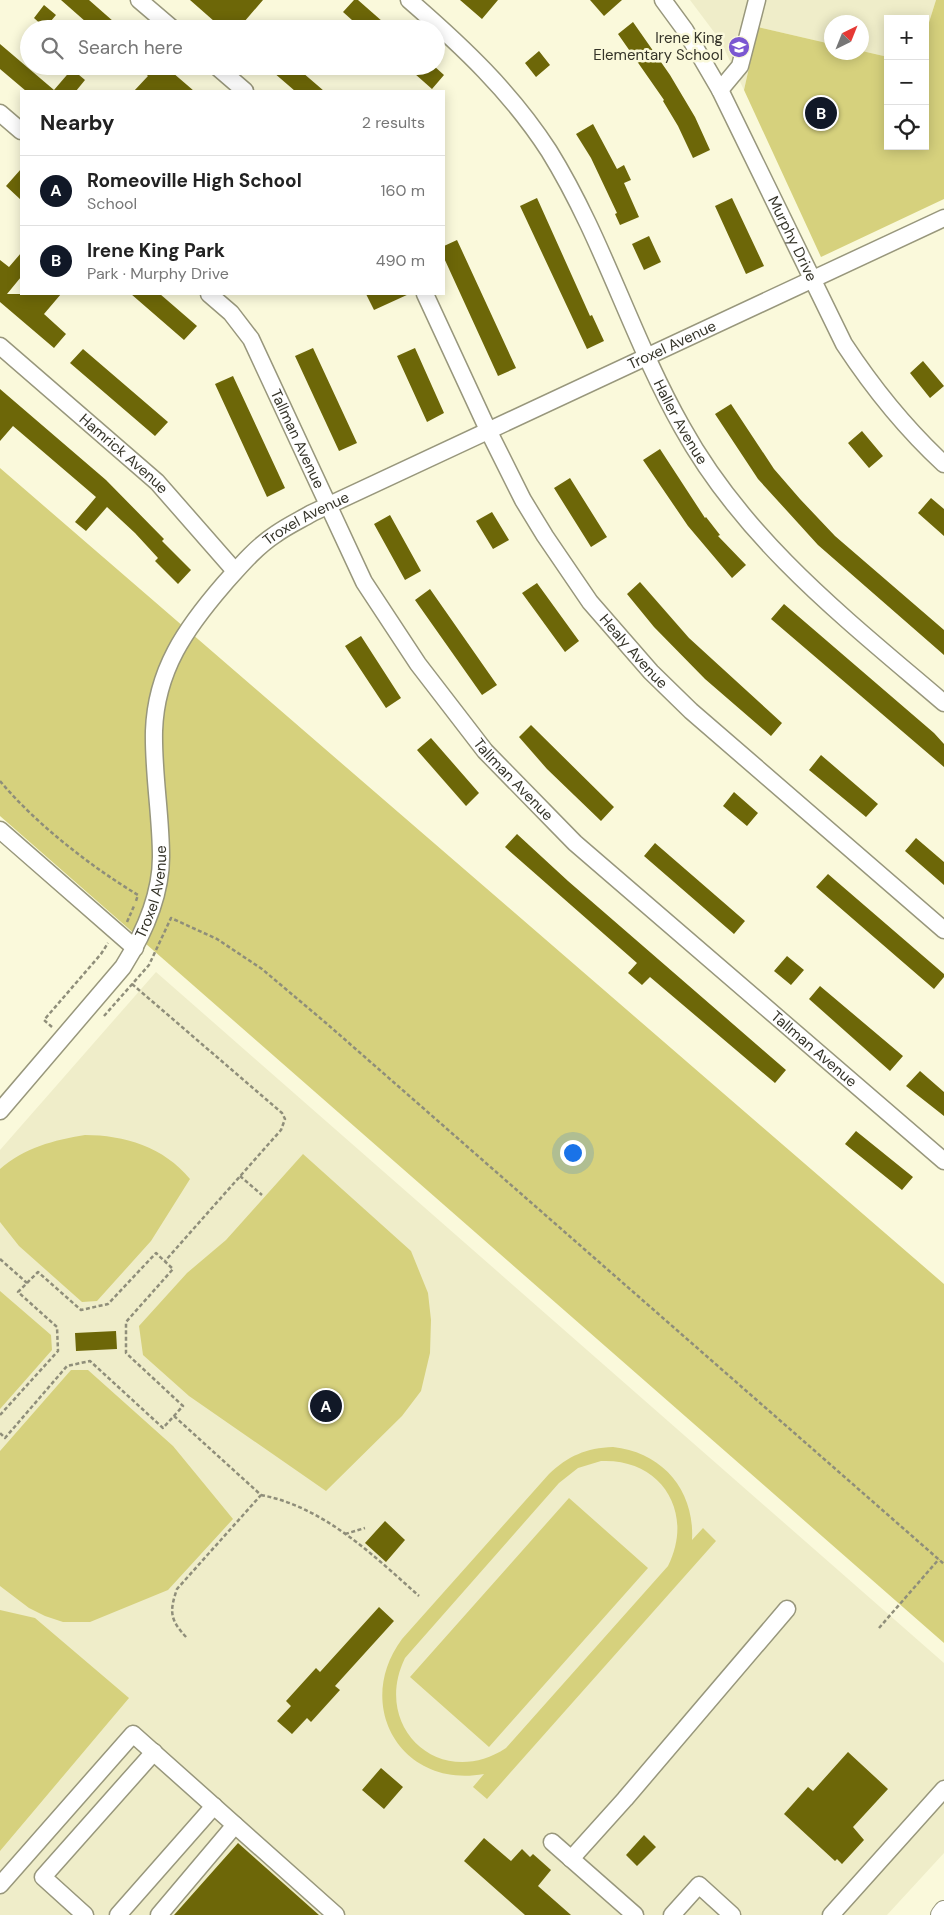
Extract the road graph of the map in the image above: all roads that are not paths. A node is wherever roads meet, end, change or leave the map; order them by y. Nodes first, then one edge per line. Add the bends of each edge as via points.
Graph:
1 (139, 0) edge
2 (409, 0) edge
3 (663, 0) edge
4 (757, 0) edge
5 (162, 20) edge
6 (432, 20) edge
7 (445, 32) edge
8 (226, 75) edge
9 (244, 90) edge
10 (720, 90) junction
11 (0, 113) edge
12 (20, 130) edge
13 (944, 218) edge
14 (811, 280) junction
15 (210, 295) edge
16 (425, 295) edge
17 (0, 346) edge
18 (648, 357) junction
19 (488, 430) junction
20 (944, 464) edge
21 (329, 505) junction
22 (235, 571) junction
23 (944, 703) edge
24 (0, 830) edge
25 (944, 930) edge
26 (135, 948) junction
27 (0, 1111) edge
28 (944, 1161) edge
29 (787, 1609) dead end
30 (154, 1752) junction
31 (944, 1789) edge
32 (214, 1806) junction
33 (236, 1826) junction
34 (552, 1842) dead end
35 (571, 1859) junction
36 (0, 1885) edge
37 (944, 1911) edge
38 (85, 1915) edge
39 (118, 1915) edge
40 (159, 1915) edge
41 (336, 1915) edge
42 (635, 1915) edge
43 (672, 1915) edge
44 (732, 1915) edge
45 (830, 1915) edge
46 (941, 1915) edge

1 - 5 street
2 - 6 street, Haller Avenue
3 - 10 street, Murphy Drive via 685,30
4 - 10 street via 740,66
7 - 18 street, Haller Avenue via 493,78 548,151 576,201
8 - 9 street
10 - 14 street, Murphy Drive
11 - 12 street
13 - 14 street, Troxel Avenue
14 - 18 street, Troxel Avenue
14 - 20 street, Murphy Drive via 844,344 867,379 902,423
15 - 21 street, Tallman Avenue via 231,313 251,339
16 - 19 street, Healy Avenue
17 - 22 street, Hamrick Avenue via 157,482
18 - 19 street, Troxel Avenue
18 - 23 street, Haller Avenue via 682,428 754,529 794,573
19 - 21 street, Troxel Avenue
19 - 25 street, Healy Avenue via 544,536 590,602 638,658 713,732
21 - 22 street, Troxel Avenue via 276,533
21 - 28 street, Tallman Avenue via 364,582 418,664 468,731 515,784 575,843
22 - 26 street, Troxel Avenue via 185,632 173,654 160,694 154,732 161,858 156,891
24 - 26 street
26 - 27 street, Troxel Avenue via 123,967
29 - 35 street
30 - 32 street
30 - 36 street via 133,1734
30 - 38 street via 43,1877
31 - 45 street
32 - 33 street
32 - 39 street
33 - 40 street
33 - 41 street
34 - 35 street
35 - 42 street
37 - 46 main road
43 - 44 street via 699,1886

